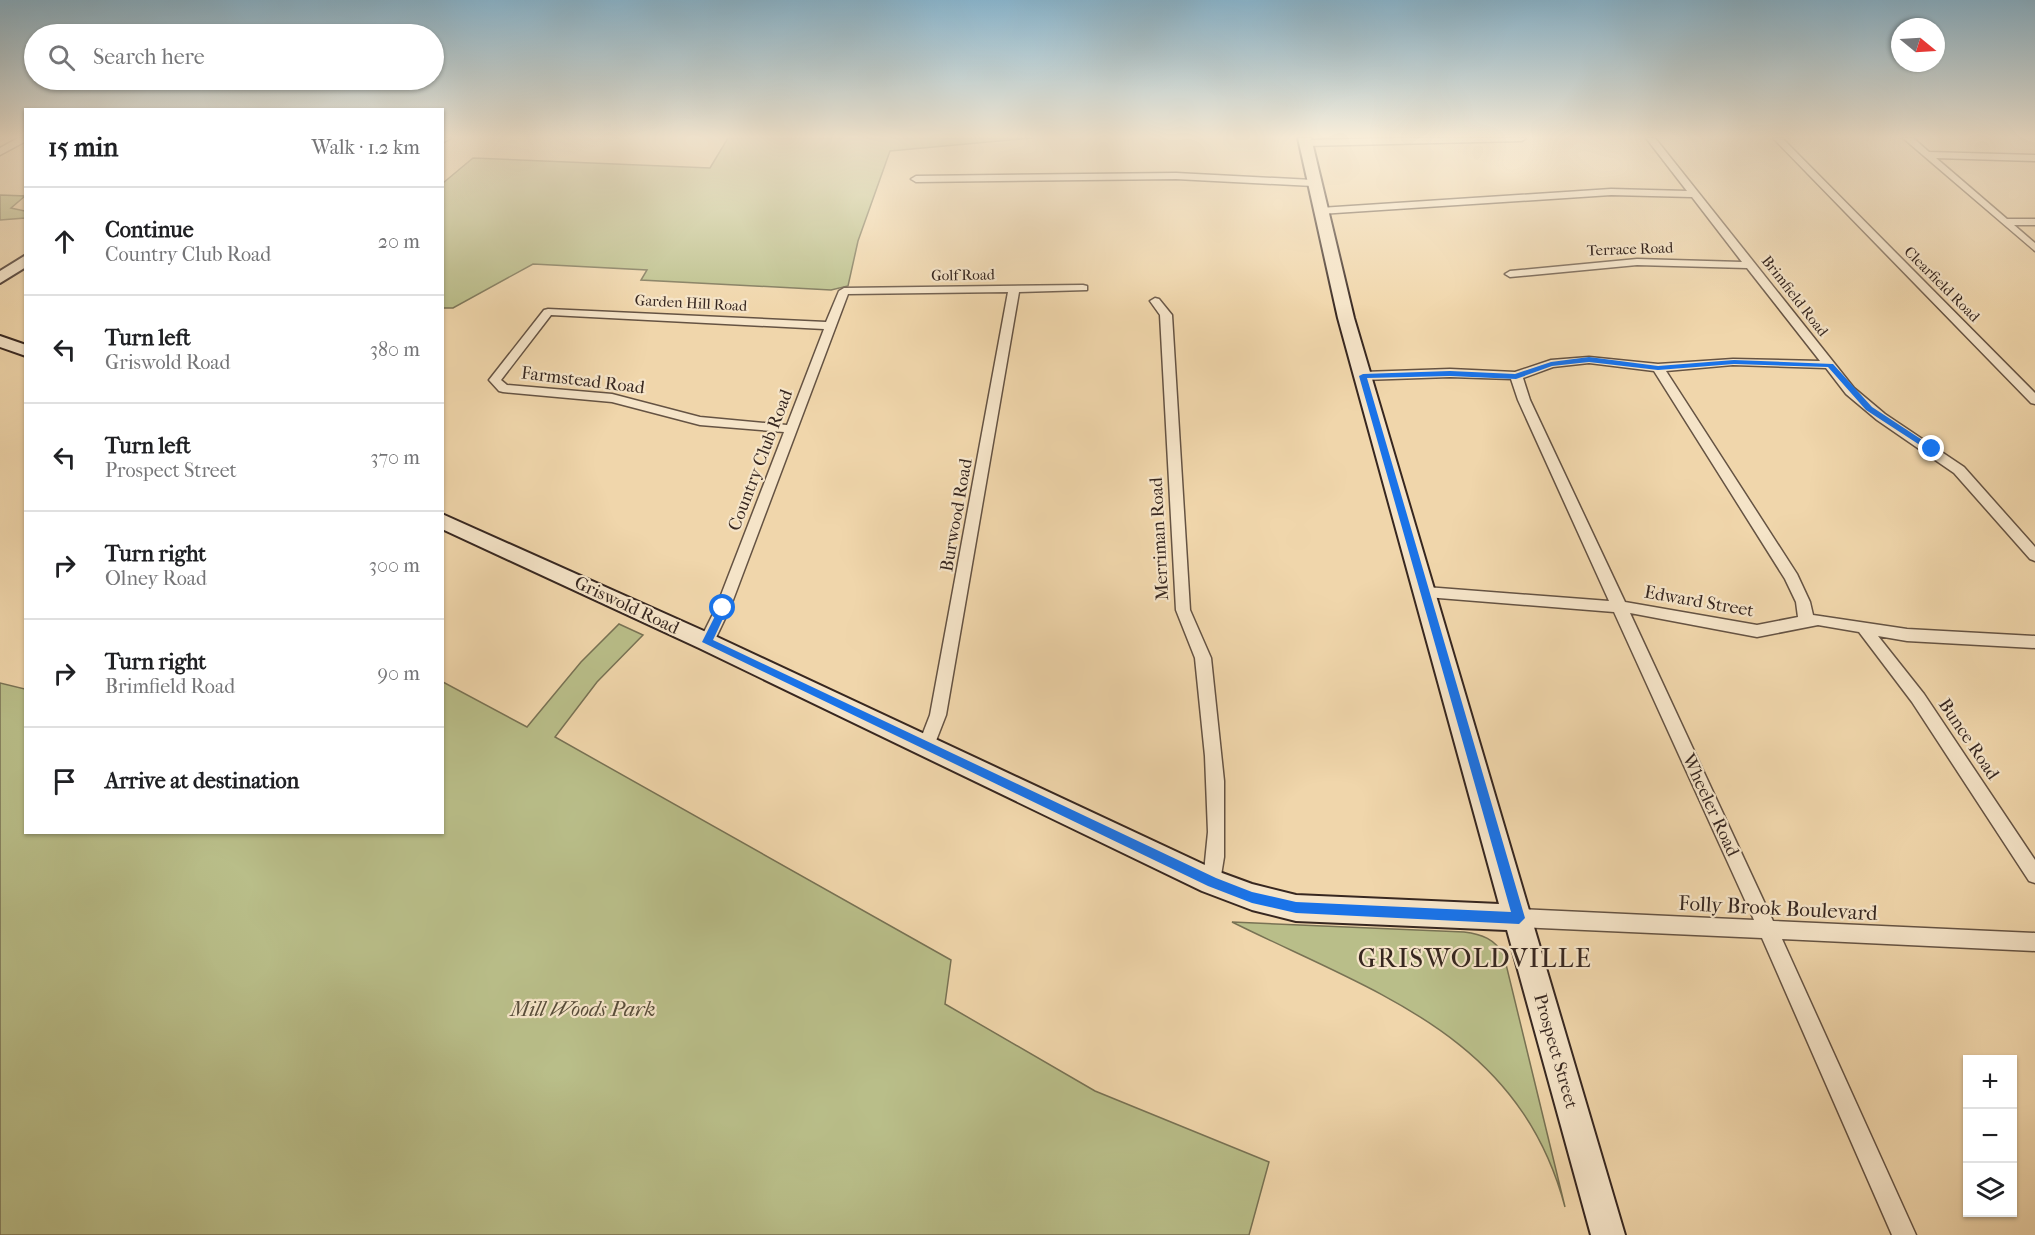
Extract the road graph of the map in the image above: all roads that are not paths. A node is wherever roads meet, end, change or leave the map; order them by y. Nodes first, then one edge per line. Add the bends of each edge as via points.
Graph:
1 (1316, 196) edge
2 (1555, 196) edge
3 (1696, 196) edge
4 (1834, 196) edge
5 (1973, 196) edge
6 (1320, 211) junction
7 (2004, 222) junction
8 (2035, 222) edge
9 (2035, 248) edge
10 (24, 261) edge
11 (1751, 265) junction
12 (1510, 274) dead end
13 (0, 278) edge
14 (1083, 288) dead end
15 (1014, 289) junction
16 (844, 291) joint
17 (1155, 301) dead end
18 (548, 312) joint
19 (832, 326) junction
20 (0, 341) edge
21 (24, 350) edge
22 (1830, 365) junction
23 (1658, 368) junction
24 (1363, 376) junction
25 (1516, 376) junction
26 (2035, 400) edge
27 (791, 429) junction
28 (444, 522) edge
29 (2035, 556) edge
30 (1426, 592) junction
31 (1620, 608) junction
32 (1806, 620) junction
33 (1865, 630) junction
34 (707, 642) junction
35 (2035, 642) edge
36 (926, 746) junction
37 (2035, 875) edge
38 (1212, 882) junction
39 (1519, 918) junction
40 (1768, 930) junction
41 (2035, 942) edge
42 (1608, 1235) edge
43 (1904, 1235) edge

1 - 6 main road, Prospect Street
2 - 6 street
3 - 11 street, Brimfield Road
4 - 26 street, Clearfield Road
5 - 7 street
6 - 24 main road, Prospect Street
7 - 8 street
7 - 9 street
10 - 13 main road
11 - 12 street, Terrace Road via 1637,262
11 - 22 street, Brimfield Road
14 - 15 street, Golf Road
15 - 16 street, Golf Road
15 - 36 street, Burwood Road via 939,715
16 - 19 street, Country Club Road
17 - 38 street, Merriman Road via 1166,315 1183,610 1203,658 1206,680 1217,848
18 - 19 street, Garden Hill Road
18 - 27 street, Farmstead Road via 495,380 503,388 612,398 700,421
19 - 27 street, Country Club Road
20 - 21 main road
22 - 23 street via 1734,362
22 - 29 street, Brimfield Road via 1869,408 1959,470
23 - 25 street via 1577,360
23 - 32 street via 1792,578
24 - 25 street
24 - 30 main road, Prospect Street
25 - 31 street, Wheeler Road
27 - 34 street, Country Club Road
28 - 34 main road, Griswold Road
30 - 31 street, Edward Street
30 - 39 main road, Prospect Street
31 - 32 street, Edward Street via 1757,632
31 - 40 street, Wheeler Road
32 - 33 street, Edward Street
33 - 35 street, Edward Street
33 - 37 street, Bunce Road via 1924,706
34 - 36 main road, Griswold Road
36 - 38 main road, Griswold Road
38 - 39 main road, Griswold Road via 1260,900 1296,908
39 - 40 street, Folly Brook Boulevard
39 - 42 main road, Prospect Street
40 - 41 street, Folly Brook Boulevard
40 - 43 street, Wheeler Road

